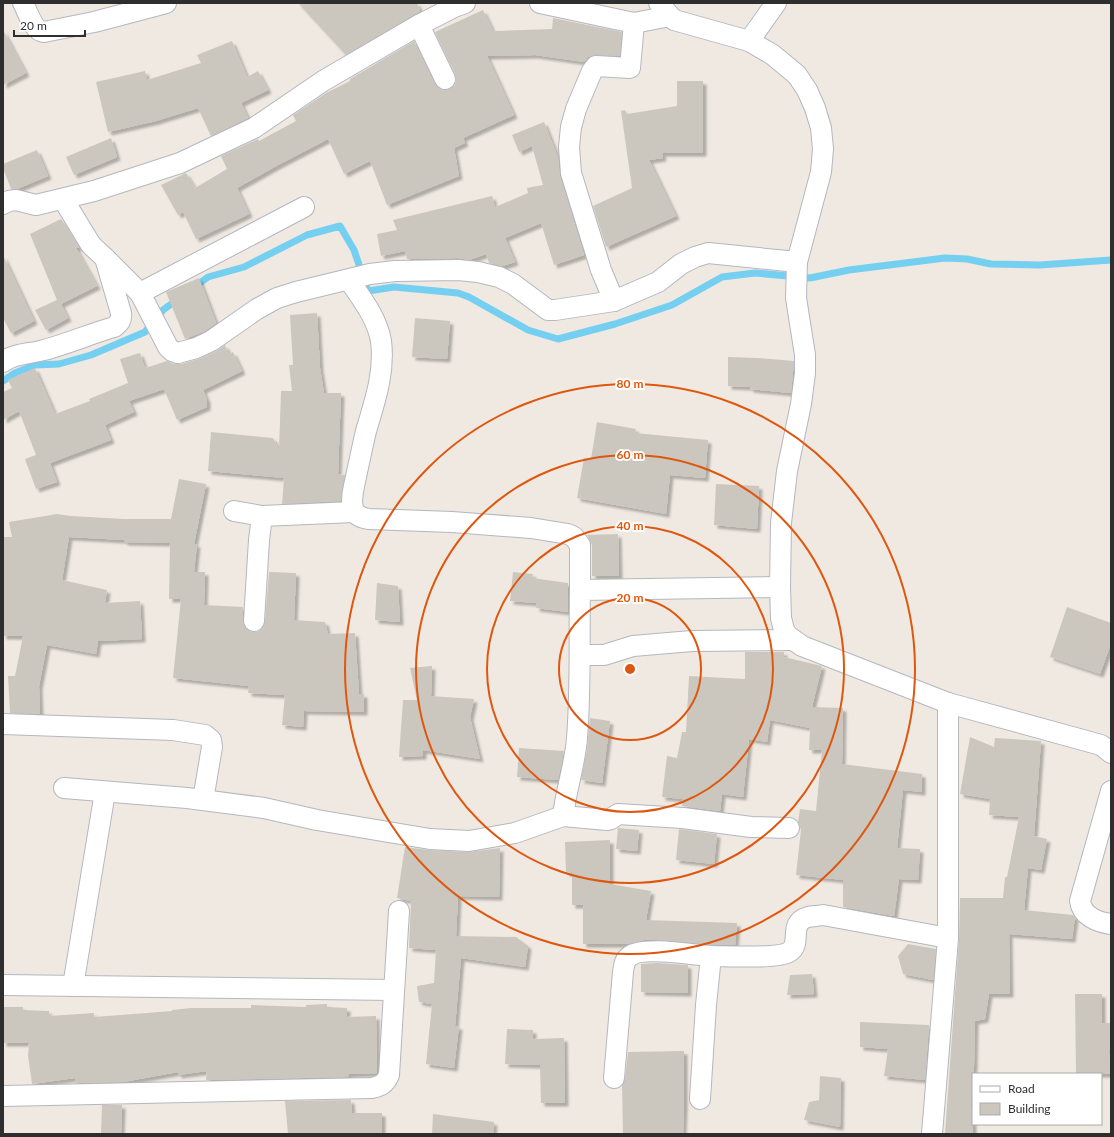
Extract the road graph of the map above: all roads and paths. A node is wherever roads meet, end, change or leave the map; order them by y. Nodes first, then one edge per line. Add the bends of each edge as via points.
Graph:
1 (23, 3) edge
2 (166, 3) edge
3 (465, 3) edge
4 (540, 3) edge
5 (776, 3) edge
6 (664, 10) edge
7 (634, 23) junction
8 (419, 25) junction
9 (748, 41) junction
10 (445, 79) dead end
11 (63, 199) junction
12 (3, 204) edge
13 (304, 207) dead end
14 (105, 258) junction
15 (797, 262) junction
16 (349, 280) junction
17 (140, 293) junction
18 (614, 301) junction
19 (3, 362) edge
20 (234, 511) dead end
21 (354, 512) junction
22 (262, 516) junction
23 (780, 587) junction
24 (580, 590) junction
25 (254, 621) dead end
26 (793, 640) junction
27 (580, 655) junction
28 (948, 703) junction
29 (3, 724) edge
30 (1111, 753) edge
31 (64, 788) dead end
32 (1111, 791) edge
33 (105, 792) junction
34 (203, 800) junction
35 (563, 816) junction
36 (789, 828) dead end
37 (399, 911) dead end
38 (1111, 924) edge
39 (948, 938) junction
40 (711, 956) junction
41 (3, 985) edge
42 (73, 986) junction
43 (394, 990) junction
44 (614, 1078) dead end
45 (3, 1096) edge
46 (700, 1099) dead end
47 (932, 1134) edge

1 - 2 street via 35,27 44,32
3 - 8 street
4 - 7 street
5 - 9 street
6 - 7 street
6 - 9 street via 674,20
7 - 18 street via 630,68 596,66 592,71 576,109 569,147 571,173 601,270
8 - 10 street
8 - 11 street via 323,81 247,131 180,163
9 - 15 street via 773,55 797,75 807,90 821,128 823,149 820,172
11 - 12 street via 36,205 16,200
11 - 14 street via 90,245
13 - 17 street
14 - 17 street
14 - 19 street via 121,313 120,323 45,350 15,355
15 - 18 street via 708,253 681,264 658,282
15 - 23 street via 796,298 805,355 805,373 787,471 781,523
16 - 17 street via 277,298 211,341 178,353 168,347
16 - 18 street via 395,271 478,272 499,277 513,284 548,310
16 - 21 street via 372,315 378,330 382,368 354,486
20 - 22 street
21 - 22 street
21 - 24 street via 369,519 452,522 531,528 568,534 580,545
22 - 25 street
23 - 24 street
23 - 26 street via 781,618 784,630
24 - 27 street
26 - 27 street via 692,641 633,646 604,654
26 - 28 street via 802,646
27 - 35 street via 577,738
28 - 30 street via 1101,745
28 - 39 street
29 - 34 street via 173,730 205,735 211,740 212,747
31 - 33 street
32 - 38 street via 1080,900 1089,917
33 - 34 street
33 - 42 street
34 - 35 street via 264,808 317,820 430,839 469,841 515,833
35 - 36 street via 607,820 618,814 684,818 751,827
37 - 43 street
39 - 40 street via 823,915 801,920 797,925 795,943 788,953 767,956
39 - 47 street
40 - 44 street via 653,951 636,953 624,962
40 - 46 street
41 - 42 street
42 - 43 street
43 - 45 street via 389,1075 386,1083 380,1086

